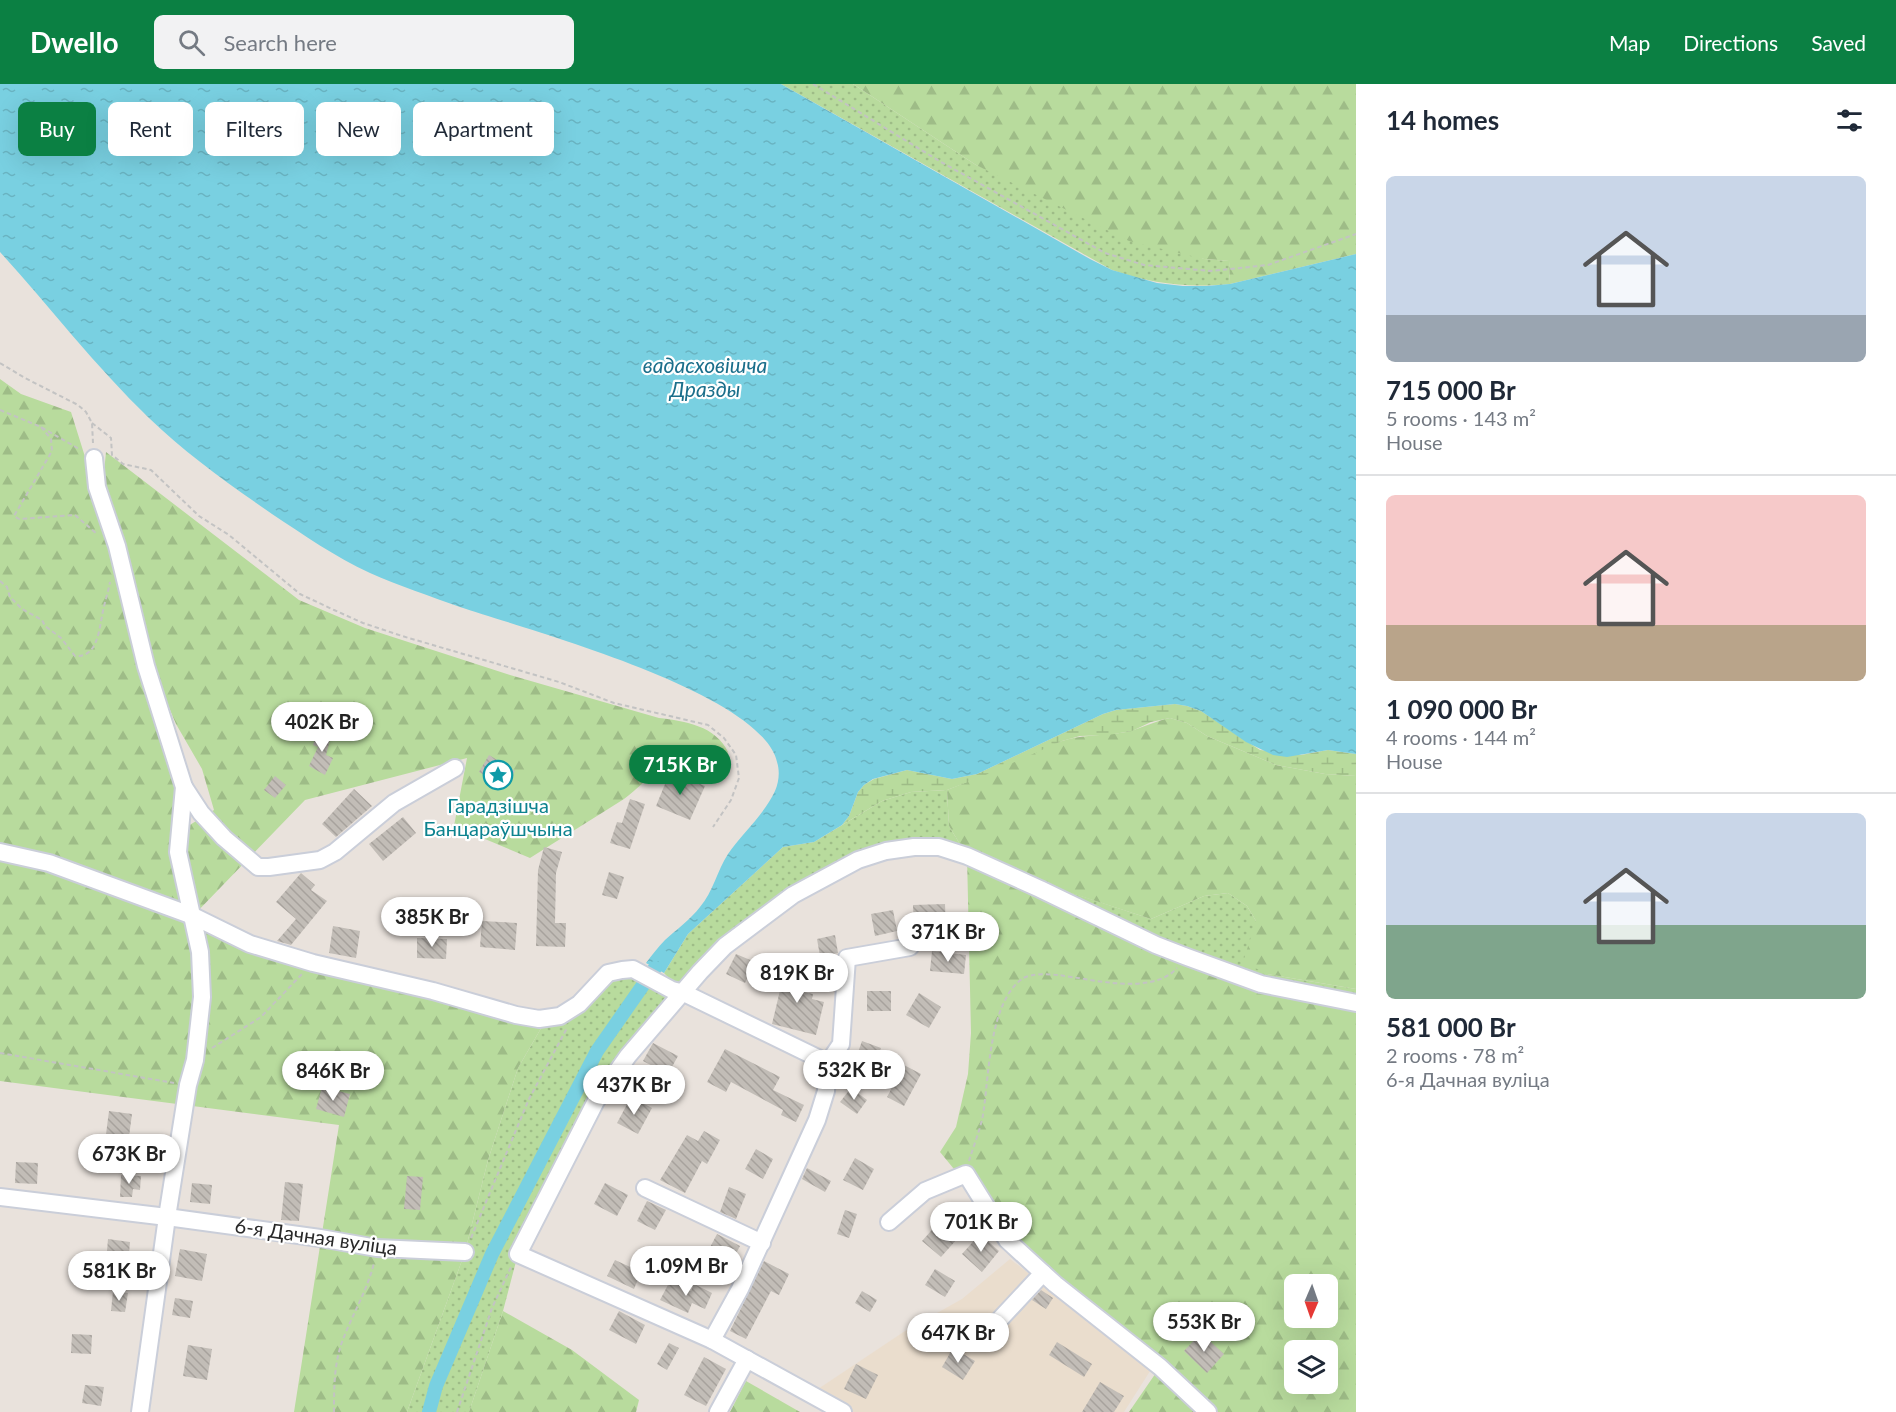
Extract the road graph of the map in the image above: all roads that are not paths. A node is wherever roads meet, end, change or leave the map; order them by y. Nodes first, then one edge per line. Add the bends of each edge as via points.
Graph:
1 (94, 458) road end
2 (455, 768) dead end
3 (184, 787) junction
4 (0, 852) edge
5 (193, 916) junction
6 (910, 947) dead end
7 (678, 992) junction
8 (1356, 1003) edge
9 (828, 1063) junction
10 (645, 1188) dead end
11 (0, 1197) edge
12 (167, 1217) junction
13 (890, 1222) dead end
14 (762, 1243) junction
15 (465, 1252) road end
16 (1043, 1273) junction
17 (988, 1332) dead end
18 (712, 1340) junction
19 (747, 1359) junction
20 (1202, 1410) edge
21 (140, 1412) edge
22 (718, 1412) edge
23 (843, 1412) edge

1 - 3 street via 97,488
2 - 3 street via 394,803 320,860 269,867 258,867 224,838
3 - 5 street via 178,852
4 - 5 street via 49,863
5 - 7 street via 250,944 516,1016 560,1016 579,1004 608,973 633,969
5 - 12 street via 202,997
6 - 9 street via 847,958 841,1044
7 - 8 street via 725,946 793,895 858,860 886,851 939,847 967,856 1187,957 1261,984
7 - 9 street
7 - 18 street via 596,1101 518,1254
9 - 14 street via 826,1091 817,1120
10 - 14 street
11 - 12 street, 6-я Дачная вуліца
12 - 15 street, 6-я Дачная вуліца via 377,1248
12 - 21 street
13 - 16 street via 925,1191 966,1173 1007,1240
14 - 18 street
16 - 17 street
16 - 20 street via 1160,1367
18 - 19 street
19 - 22 street
19 - 23 street

